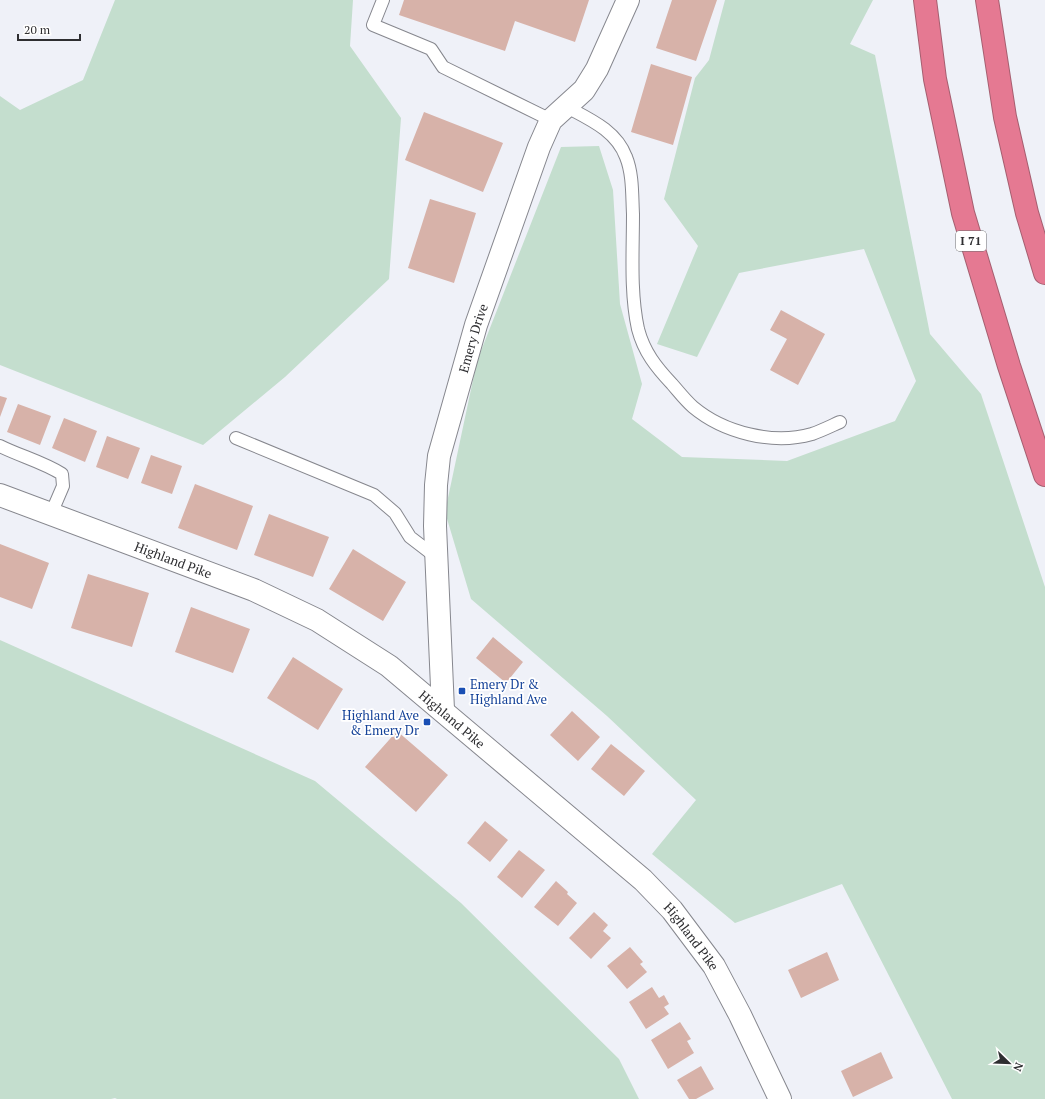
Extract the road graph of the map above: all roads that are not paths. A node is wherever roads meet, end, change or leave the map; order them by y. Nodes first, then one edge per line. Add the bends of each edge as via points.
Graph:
1 (383, 0) edge
2 (628, 0) edge
3 (925, 0) edge
4 (987, 0) edge
5 (558, 113) junction
6 (1045, 273) edge
7 (840, 422) dead end
8 (236, 438) dead end
9 (0, 446) edge
10 (1045, 475) edge
11 (0, 495) edge
12 (51, 514) junction
13 (436, 557) junction
14 (443, 710) junction
15 (780, 1099) edge

1 - 5 lane via 373,25 431,49 443,67
2 - 5 street, Emery Drive via 597,69 584,90
3 - 10 highway, I 71 via 935,80 963,213
4 - 6 highway via 1005,117 1027,213
5 - 7 lane via 606,129 626,157 632,187 634,295 638,329 646,352 693,407 739,432 761,437 783,438 812,434
5 - 13 street, Emery Drive via 538,147 476,325 439,456 436,485
8 - 13 lane via 374,495 395,513 410,537
9 - 12 lane via 62,474 63,486
11 - 12 street, Highland Pike
12 - 14 street, Highland Pike via 254,590 317,620 389,666
13 - 14 street, Emery Drive
14 - 15 street, Highland Pike via 644,880 672,910 714,966

